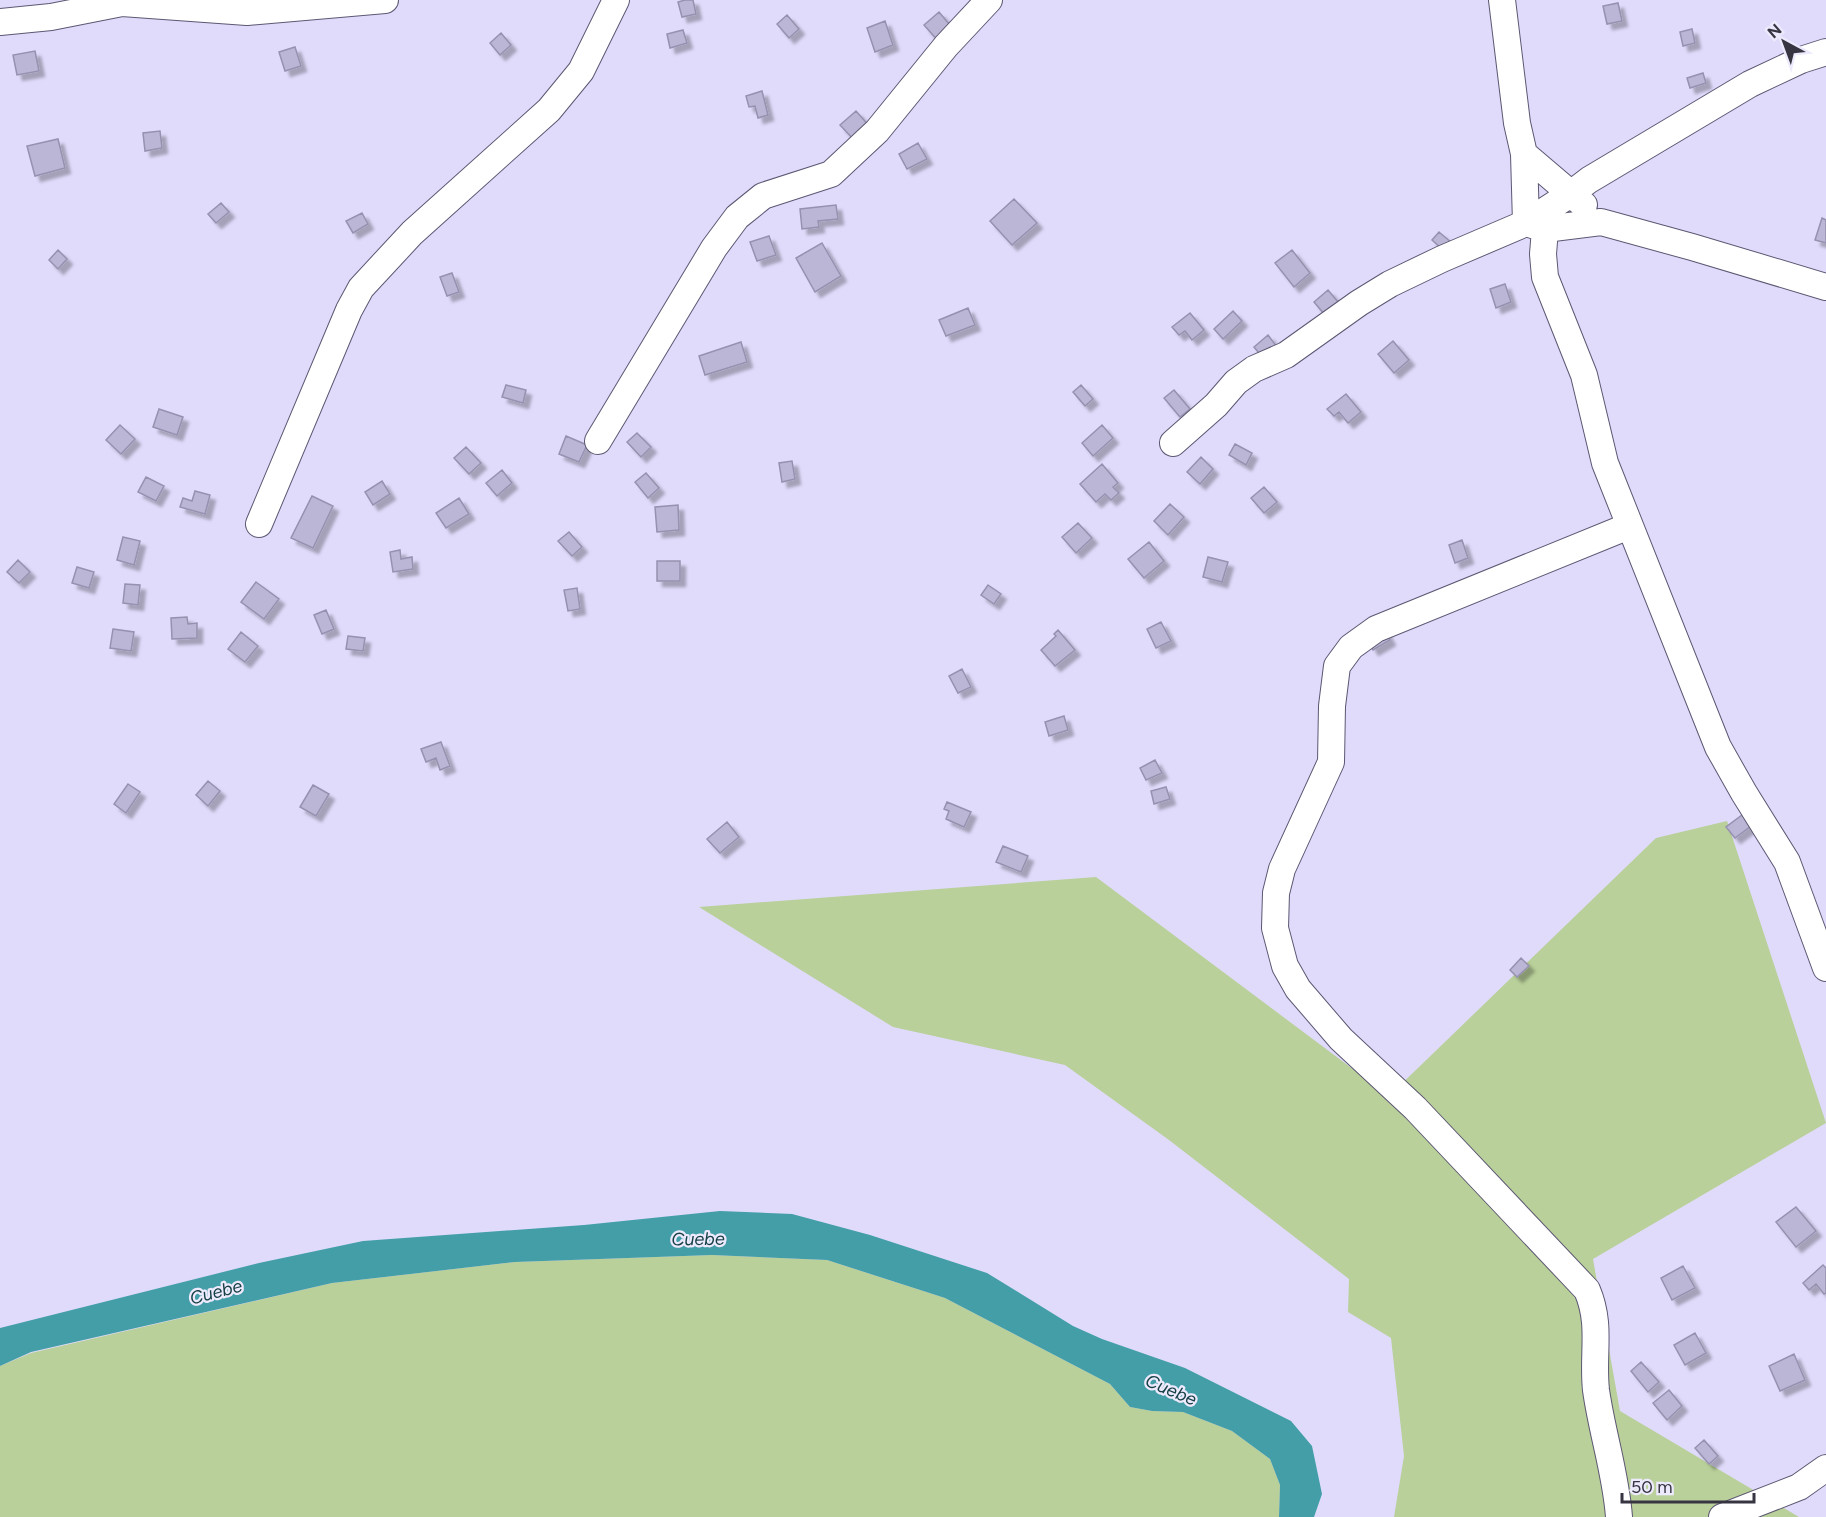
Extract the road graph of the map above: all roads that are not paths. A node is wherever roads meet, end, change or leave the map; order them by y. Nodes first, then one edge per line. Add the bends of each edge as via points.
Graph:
1 (385, 0) edge
2 (616, 0) edge
3 (989, 0) edge
4 (1502, 0) edge
5 (0, 22) edge
6 (1826, 52) edge
7 (1524, 154) junction
8 (1572, 193) junction
9 (1601, 222) junction
10 (1535, 226) junction
11 (1826, 287) edge
12 (598, 441) dead end
13 (1173, 443) dead end
14 (259, 524) dead end
15 (1629, 526) junction
16 (1826, 968) edge
17 (1826, 1468) edge
18 (1619, 1517) edge
19 (1722, 1517) edge

1 - 5 street via 248,12 122,3
2 - 14 street via 581,71 549,110 412,233 361,288
3 - 12 street via 877,131 831,174 763,196 737,217 714,248
4 - 7 street
6 - 8 street via 1750,84
7 - 8 street
7 - 10 street
8 - 9 street
8 - 10 street
9 - 10 street
9 - 11 street
10 - 13 street via 1442,259 1390,284 1286,355 1236,382
10 - 15 street via 1545,277 1584,375 1605,463
15 - 16 street via 1718,747 1787,862
15 - 18 street via 1376,629 1351,647 1337,666 1334,679 1331,762 1282,869 1276,893 1275,928 1285,966 1298,989 1333,1031 1415,1108 1587,1290 1596,1317 1596,1388
17 - 19 street via 1799,1487

